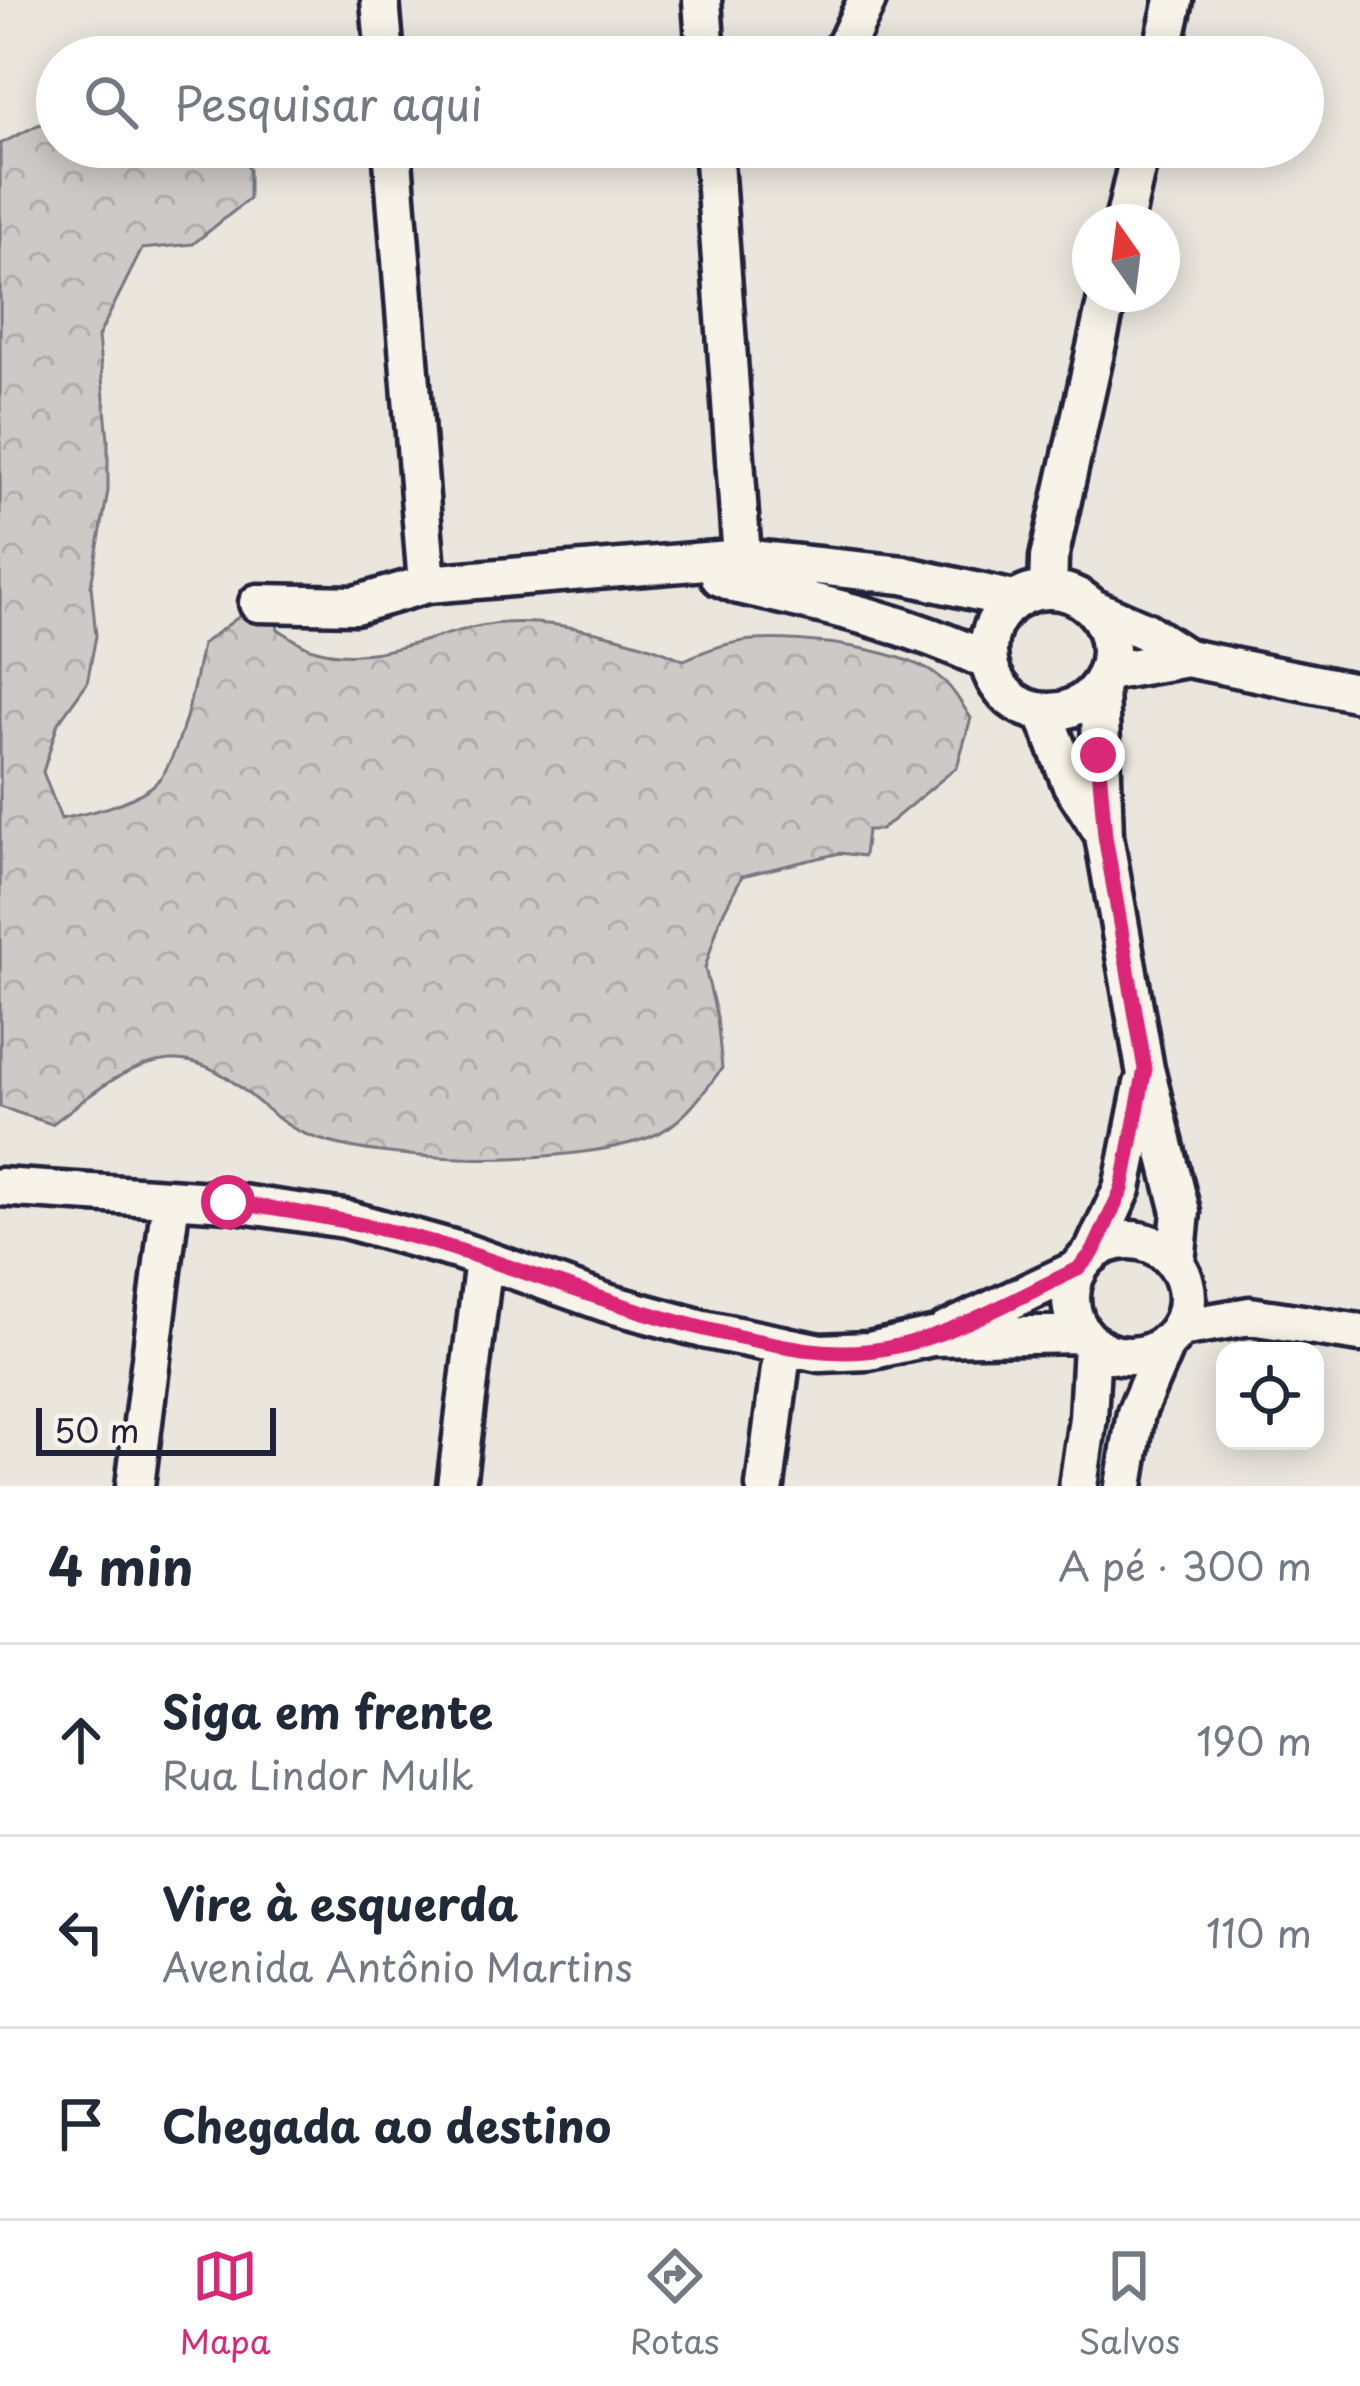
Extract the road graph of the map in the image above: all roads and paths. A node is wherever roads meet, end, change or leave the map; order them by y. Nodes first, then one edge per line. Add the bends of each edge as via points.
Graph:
1 (380, 0) edge
2 (702, 0) edge
3 (867, 0) edge
4 (1174, 0) edge
5 (383, 36) edge
6 (705, 36) edge
7 (850, 36) edge
8 (1166, 36) edge
9 (394, 168) edge
10 (714, 168) edge
11 (1136, 168) edge
12 (1128, 204) edge
13 (1104, 312) edge
14 (741, 572) junction
15 (427, 584) junction
16 (1031, 595) junction
17 (258, 603) dead end
18 (1093, 608) junction
19 (1187, 658) junction
20 (988, 661) junction
21 (1103, 679) junction
22 (1360, 693) edge
23 (1042, 712) junction
24 (1105, 836) junction
25 (1145, 1069) junction
26 (0, 1187) edge
27 (171, 1198) junction
28 (484, 1260) junction
29 (1086, 1260) junction
30 (1181, 1273) junction
31 (1250, 1316) junction
32 (1360, 1333) edge
33 (1173, 1336) junction
34 (932, 1337) junction
35 (1087, 1340) junction
36 (783, 1346) junction
37 (134, 1486) edge
38 (456, 1486) edge
39 (765, 1486) edge
40 (1078, 1486) edge
41 (1124, 1486) edge

1 - 5 street
2 - 6 street
3 - 7 street
4 - 8 street
9 - 15 street
10 - 14 street
11 - 12 street
13 - 16 street via 1049,558
14 - 15 street via 690,564
14 - 16 street via 903,575
14 - 20 street
15 - 17 street via 355,604
16 - 18 street via 1069,593
16 - 20 street via 998,616
18 - 19 street
18 - 21 street via 1110,646
19 - 21 street
19 - 22 street
20 - 23 street via 1007,696
21 - 23 street via 1083,702
21 - 24 street
23 - 24 street via 1071,783
24 - 25 street
25 - 29 street via 1122,1189
25 - 30 street via 1181,1212
26 - 27 street
27 - 28 street via 345,1219
27 - 37 street
28 - 36 street via 607,1303
28 - 38 street
29 - 30 street via 1114,1241 1137,1240 1159,1247
29 - 34 street
29 - 35 street via 1070,1291
30 - 31 street
30 - 33 street via 1188,1306
31 - 32 street
31 - 33 street
33 - 35 street via 1144,1355 1121,1357
33 - 41 street via 1136,1413
34 - 35 street
34 - 36 street via 869,1351
35 - 40 street
36 - 39 street

